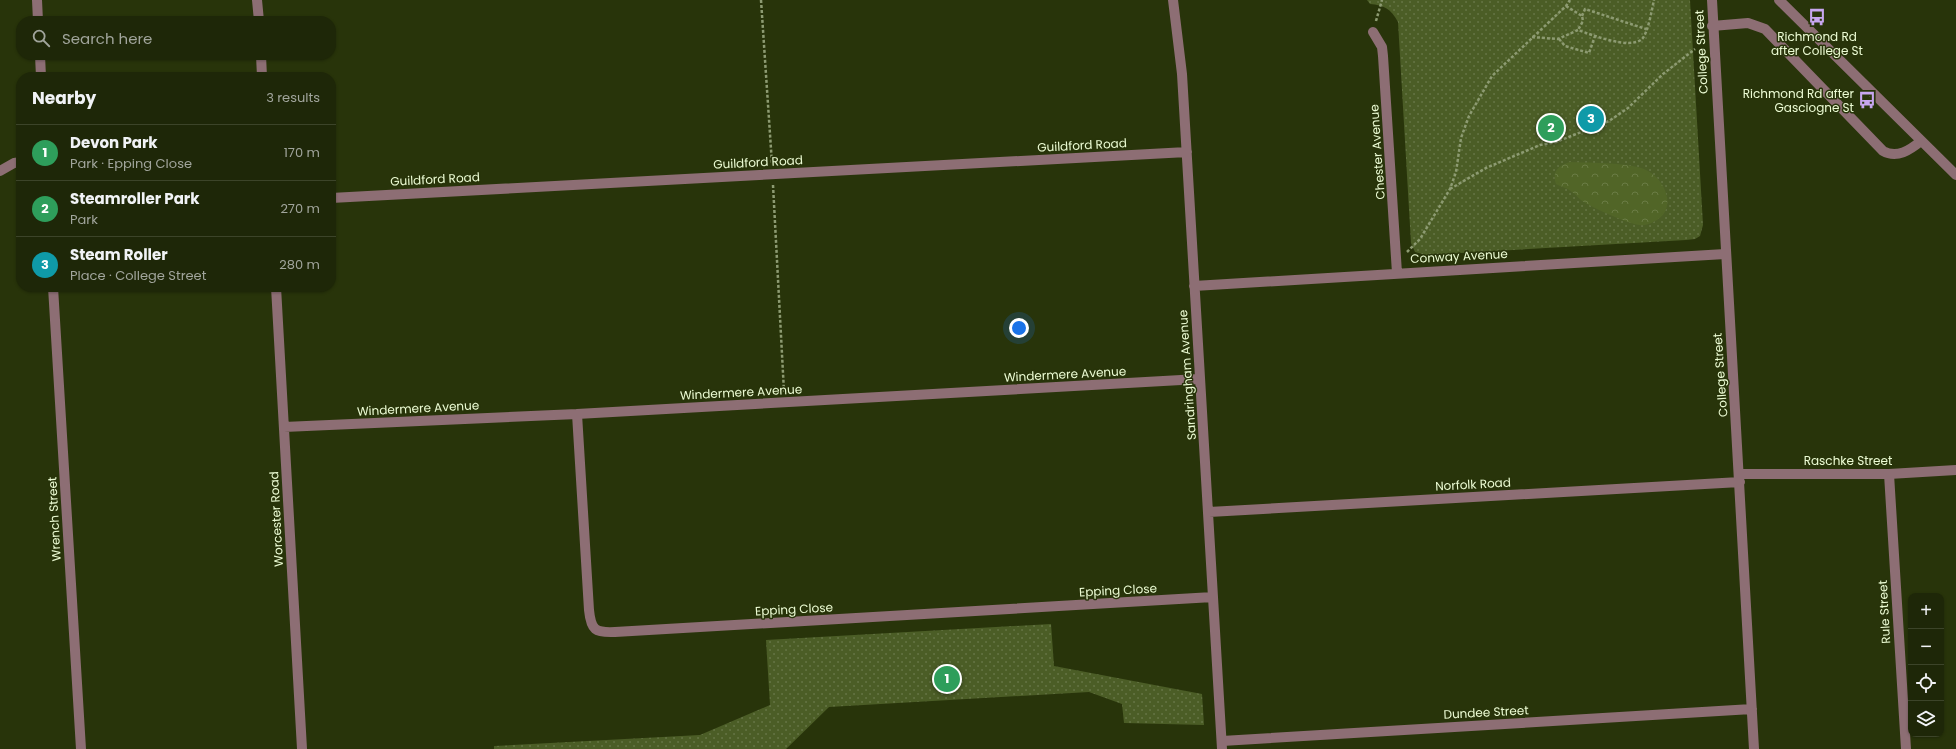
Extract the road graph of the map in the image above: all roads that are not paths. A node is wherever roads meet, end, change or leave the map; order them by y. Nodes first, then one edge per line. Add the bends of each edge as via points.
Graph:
1 (37, 0) edge
2 (257, 0) edge
3 (1173, 0) edge
4 (1712, 0) edge
5 (1779, 0) edge
6 (38, 16) edge
7 (259, 16) edge
8 (1712, 26) junction
9 (1373, 32) road end
10 (40, 60) edge
11 (261, 60) edge
12 (41, 72) edge
13 (262, 72) edge
14 (1921, 141) junction
15 (1187, 152) junction
16 (16, 163) edge
17 (0, 172) edge
18 (1956, 175) edge
19 (336, 198) edge
20 (1725, 254) junction
21 (1397, 273) junction
22 (1194, 286) junction
23 (53, 292) edge
24 (276, 292) edge
25 (1200, 379) junction
26 (577, 414) junction
27 (284, 428) junction
28 (1956, 470) edge
29 (1889, 474) junction
30 (1739, 478) junction
31 (1209, 512) junction
32 (1213, 597) junction
33 (1752, 709) junction
34 (1222, 745) edge
35 (81, 749) edge
36 (302, 749) edge
37 (1754, 749) edge
38 (1906, 749) edge

1 - 6 street
2 - 7 street
3 - 15 street, Sandringham Avenue via 1182,74
4 - 8 street, College Street
5 - 14 street
8 - 14 street via 1748,23 1765,29 1883,151 1902,154
8 - 20 street, College Street
9 - 21 street, Chester Avenue via 1384,56
10 - 12 street
11 - 13 street
14 - 18 street
15 - 19 street, Guildford Road
15 - 22 street, Sandringham Avenue
16 - 17 street
20 - 21 street, Conway Avenue
20 - 30 street, College Street
21 - 22 street, Conway Avenue
22 - 25 street, Sandringham Avenue
23 - 35 street, Wrench Street
24 - 27 street, Worcester Road
25 - 26 street, Windermere Avenue
25 - 31 street, Sandringham Avenue
26 - 27 street, Windermere Avenue
26 - 32 street, Epping Close via 588,610 592,627 597,632
27 - 36 street, Worcester Road
28 - 29 street, Raschke Street
29 - 30 street, Raschke Street
29 - 38 street, Rule Street
30 - 31 street, Norfolk Road
30 - 33 street, College Street
31 - 32 street, Sandringham Avenue
32 - 34 street, Sandringham Avenue
33 - 34 street, Dundee Street
33 - 37 street, College Street

